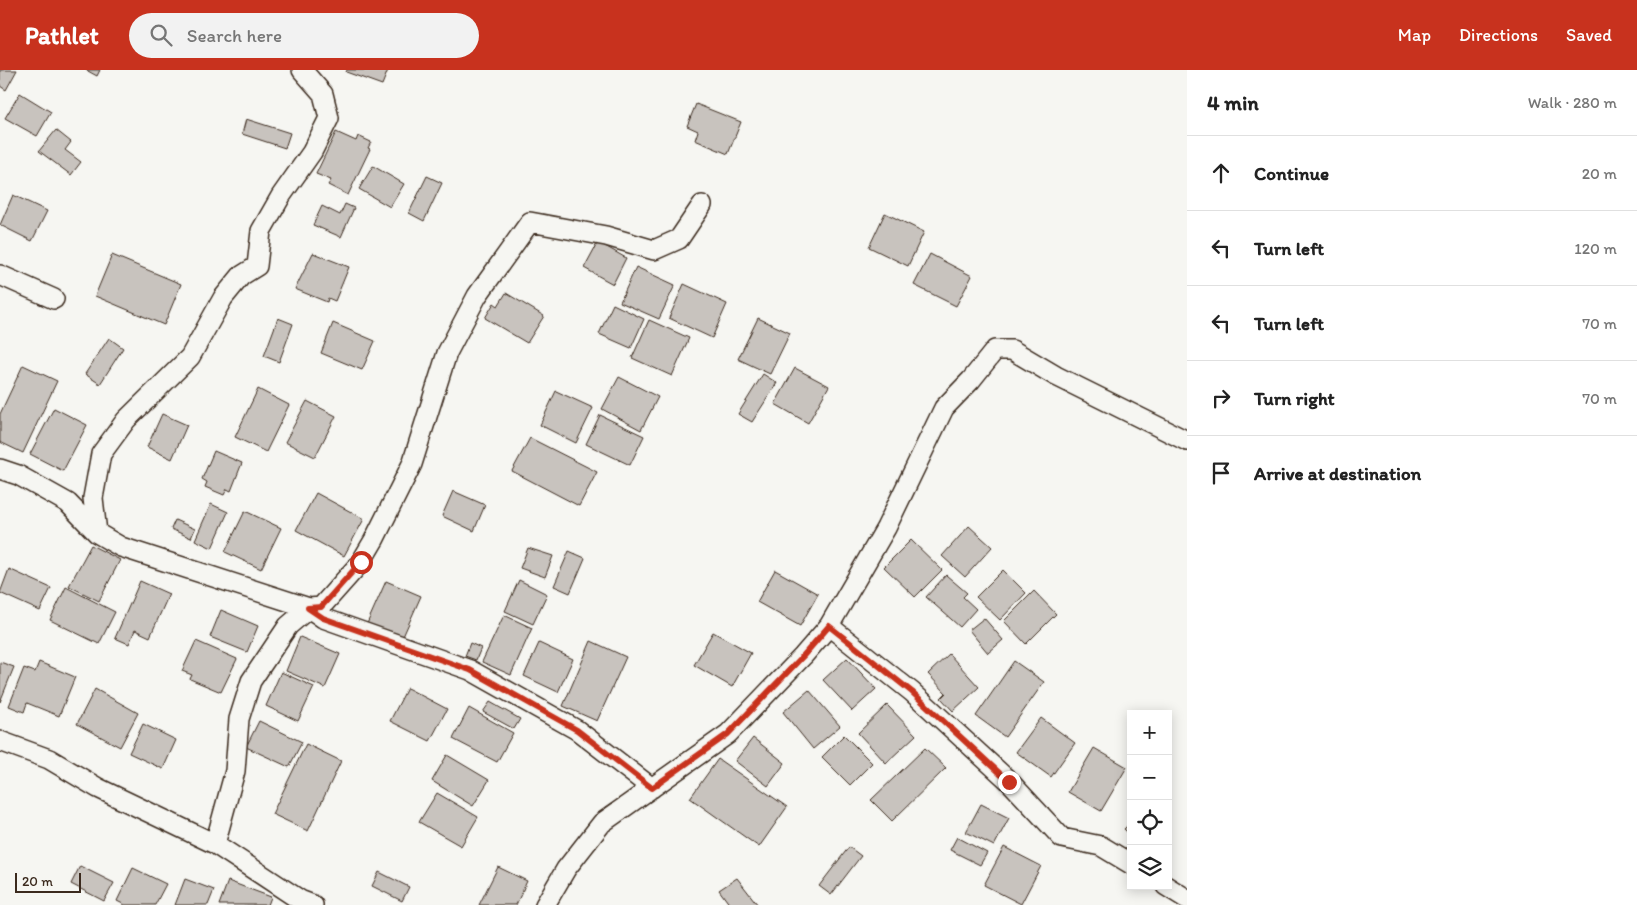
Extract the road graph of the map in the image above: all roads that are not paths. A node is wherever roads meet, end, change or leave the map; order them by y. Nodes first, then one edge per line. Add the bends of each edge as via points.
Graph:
1 (302, 70) edge
2 (702, 205) dead end
3 (0, 275) edge
4 (54, 300) dead end
5 (1187, 441) edge
6 (0, 469) edge
7 (97, 534) junction
8 (308, 608) junction
9 (829, 626) junction
10 (0, 741) edge
11 (652, 788) junction
12 (216, 844) junction
13 (1127, 862) edge
14 (1172, 890) edge
15 (1187, 899) edge
16 (313, 905) edge
17 (545, 905) edge

1 - 7 street via 323,94 328,118 312,152 261,232 257,266 241,276 223,298 190,357 126,420 101,454 93,498
2 - 8 street via 679,239 654,250 606,236 530,222 477,296 447,353 412,464 374,540 361,562 321,607
3 - 4 street
5 - 9 street via 1056,376 1012,350 995,350 972,380 944,408 886,528
6 - 7 street via 18,475 68,503
7 - 8 street via 138,554
8 - 11 street via 338,624 470,670 577,730
8 - 12 street via 288,626 251,681 239,719 235,771
9 - 11 street via 728,734
9 - 13 street via 912,692 1009,782 1062,838 1101,846
10 - 12 street via 49,759 98,788
11 - 17 street via 602,823 566,869
12 - 16 street via 300,900
14 - 15 street

